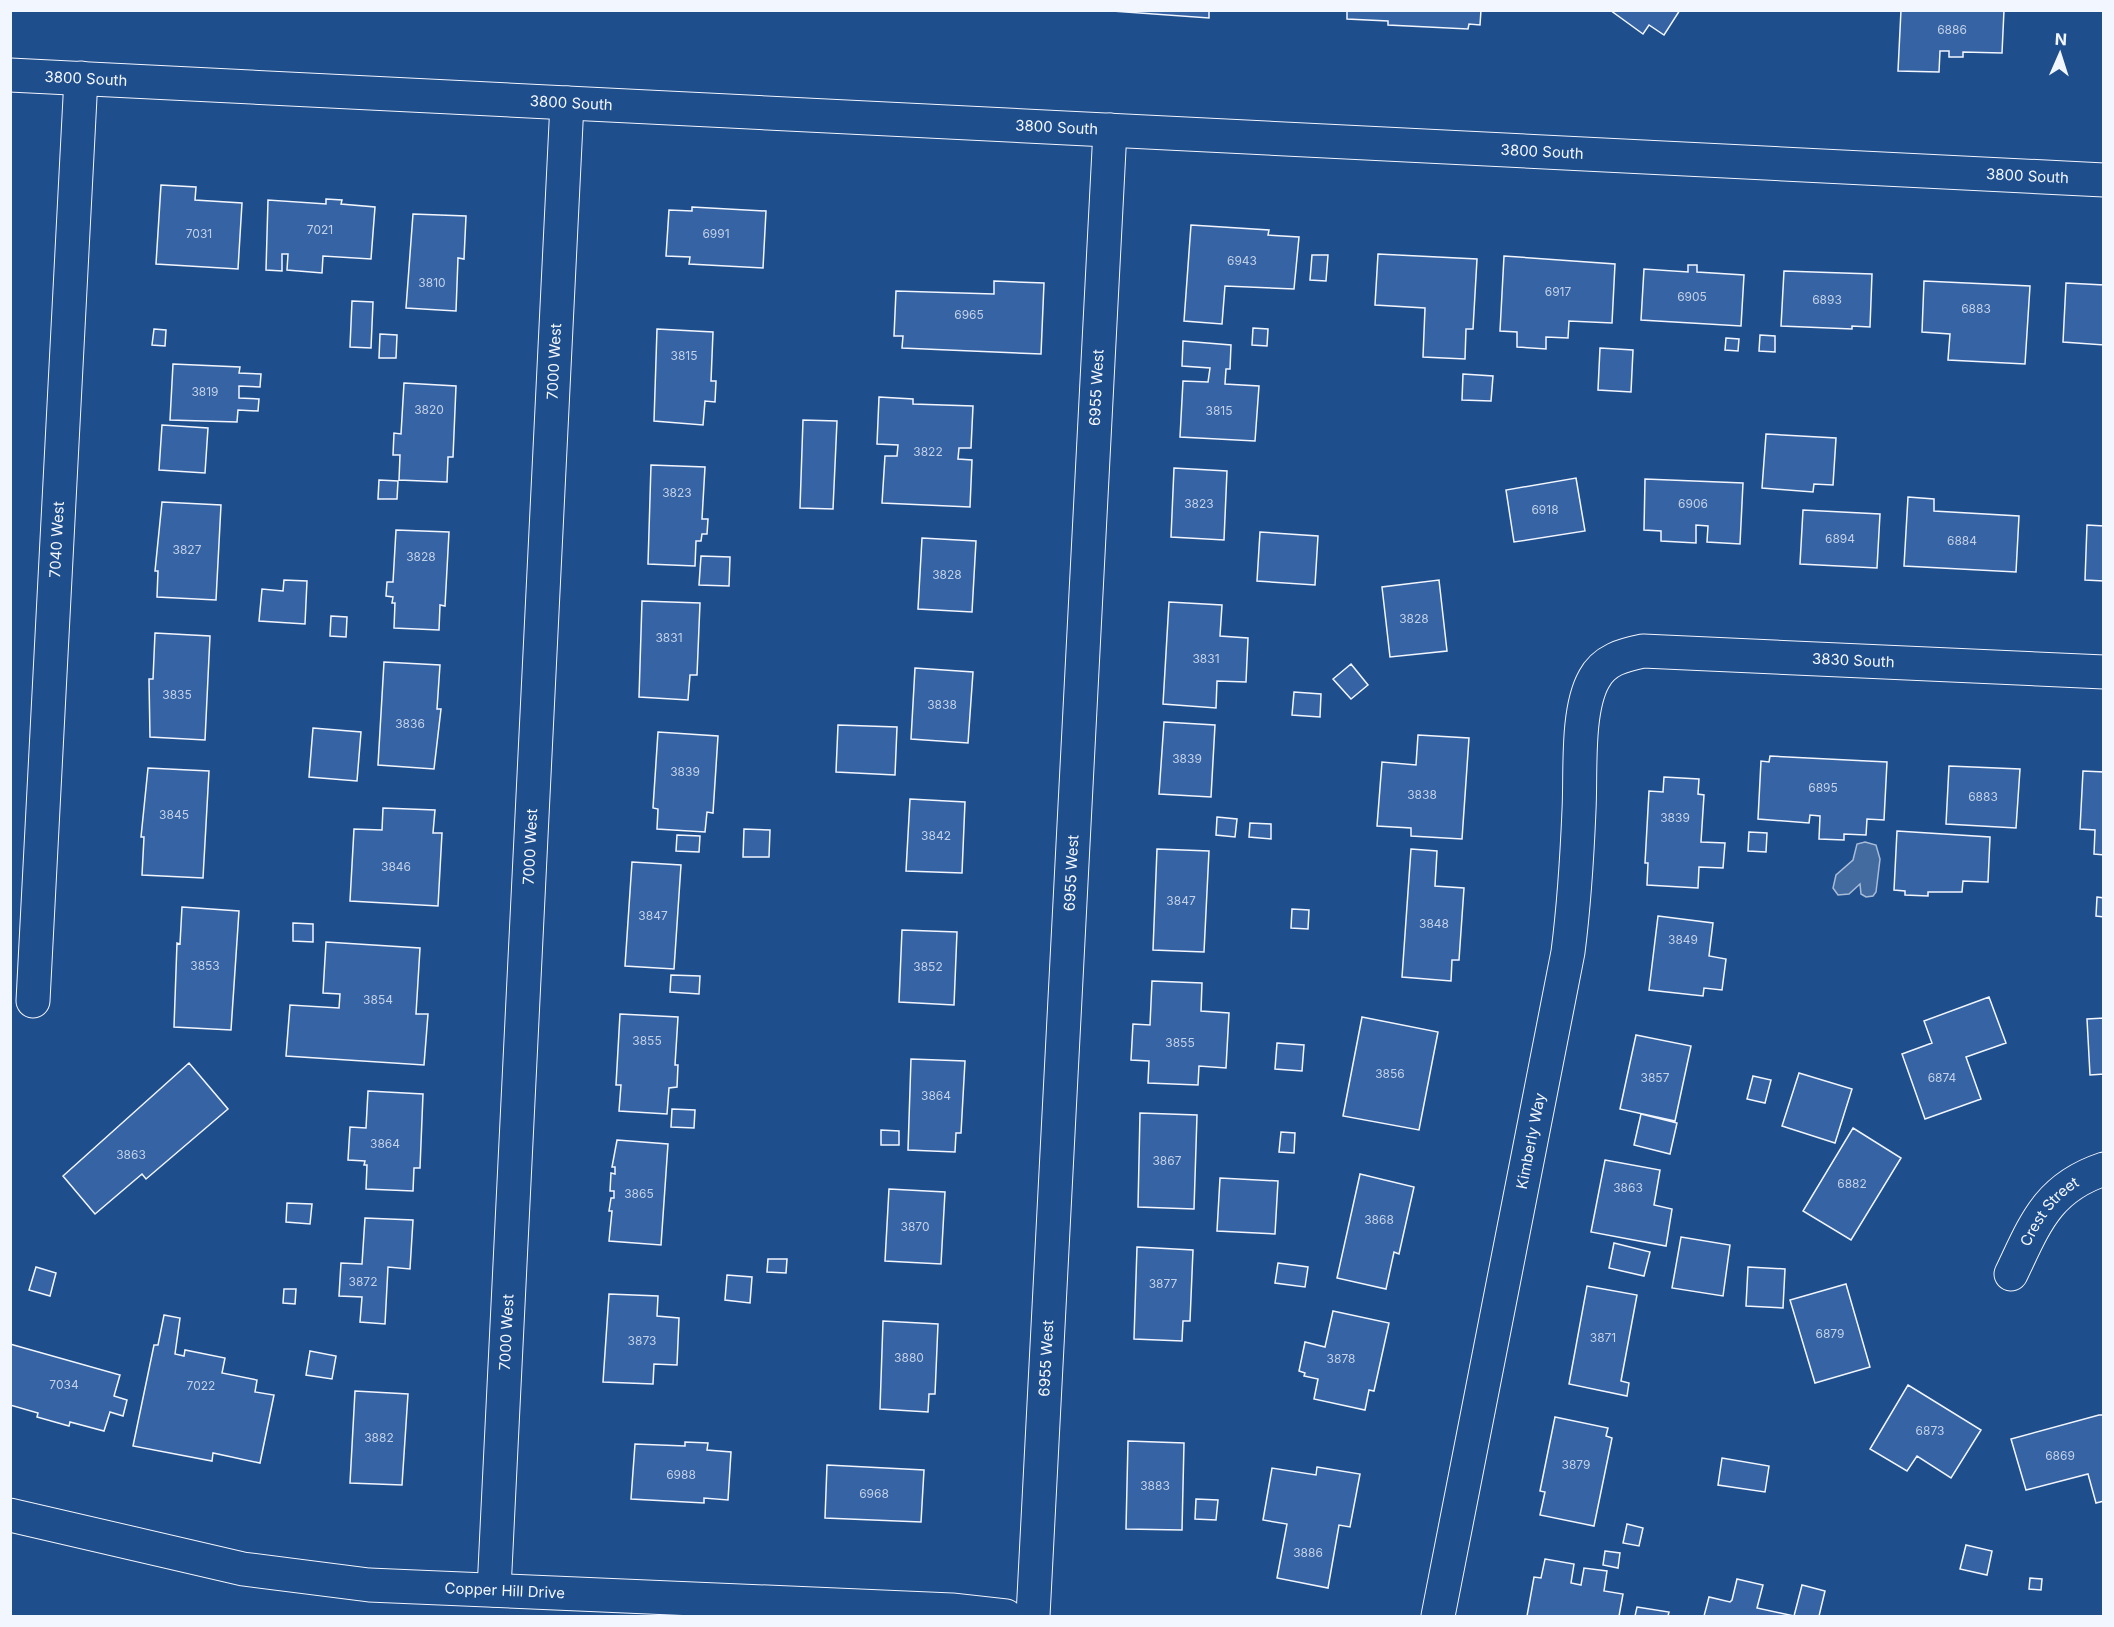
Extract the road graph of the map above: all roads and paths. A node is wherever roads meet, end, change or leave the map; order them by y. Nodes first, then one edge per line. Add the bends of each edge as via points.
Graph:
1 (10, 75) edge
2 (81, 78) junction
3 (567, 103) junction
4 (1110, 130) junction
5 (2103, 180) edge
6 (1605, 664) joint
7 (2103, 672) edge
8 (33, 1001) dead end
9 (2103, 1169) edge
10 (2011, 1274) dead end
11 (10, 1515) edge
12 (494, 1590) junction
13 (1006, 1617) edge
14 (1033, 1617) edge
15 (1438, 1617) edge

1 - 2 street, 3800 South
2 - 3 street, 3800 South
2 - 8 street, 7040 West
3 - 4 street, 3800 South
3 - 12 street, 7000 West
4 - 5 street, 3800 South
4 - 14 street, 6955 West
6 - 7 street, 3830 South via 1623,655 1665,651
6 - 15 street, Kimberly Way via 1593,680 1583,720 1577,869 1568,952
9 - 10 street, Crest Street via 2082,1176 2052,1200 2039,1217
11 - 12 street, Copper Hill Drive via 243,1569 369,1585
12 - 13 street, Copper Hill Drive via 952,1610

